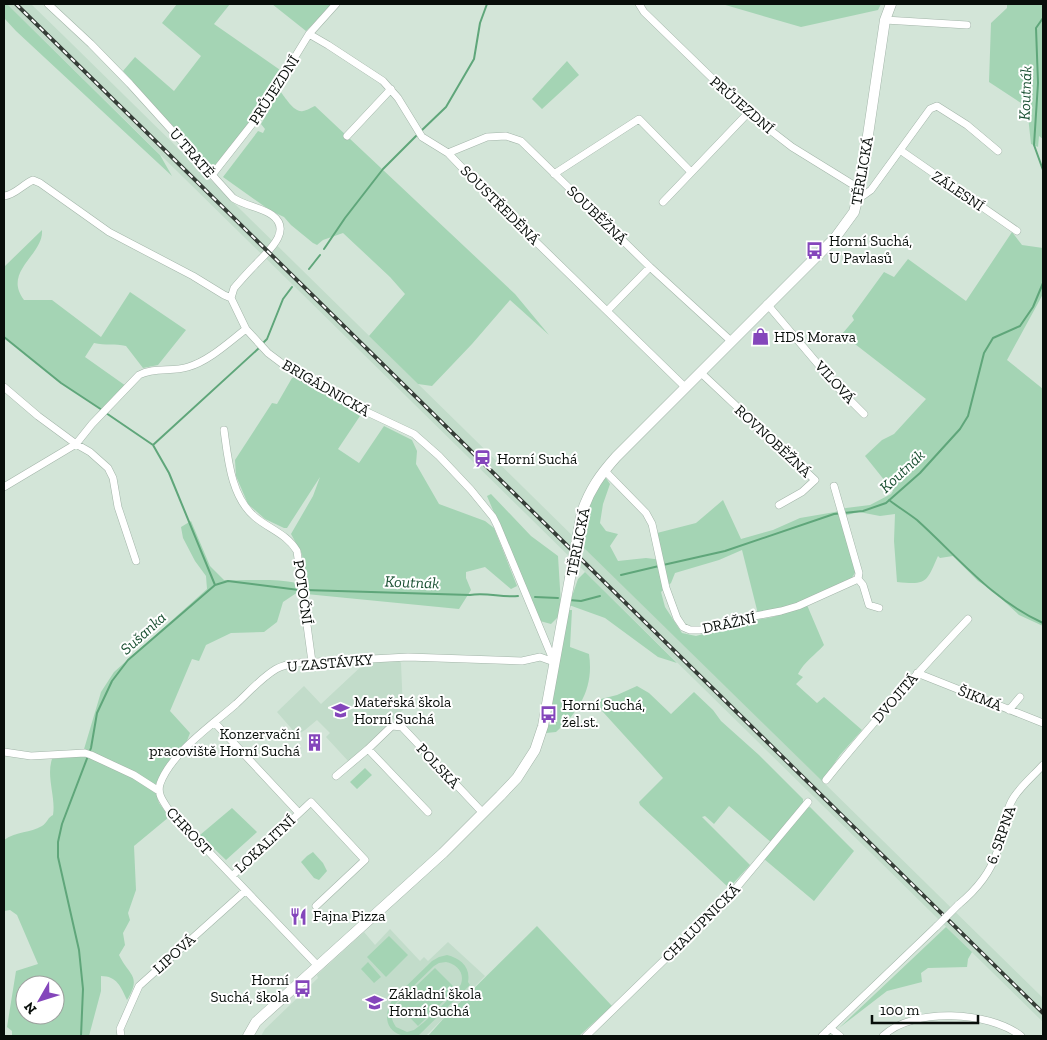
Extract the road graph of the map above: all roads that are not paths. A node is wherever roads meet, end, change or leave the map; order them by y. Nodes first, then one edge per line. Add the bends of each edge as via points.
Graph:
1 (48, 4) edge
2 (336, 4) edge
3 (639, 4) edge
4 (891, 4) edge
5 (885, 20) junction
6 (967, 25) dead end
7 (309, 34) junction
8 (392, 89) junction
9 (748, 113) junction
10 (347, 136) dead end
11 (900, 150) junction
12 (998, 151) dead end
13 (448, 153) junction
14 (691, 172) junction
15 (554, 174) junction
16 (212, 175) junction
17 (860, 189) junction
18 (4, 196) edge
19 (857, 200) junction
20 (663, 202) dead end
21 (1017, 231) dead end
22 (650, 267) junction
23 (231, 298) junction
24 (767, 304) junction
25 (607, 311) junction
26 (246, 329) junction
27 (731, 341) junction
28 (700, 372) junction
29 (4, 387) edge
30 (685, 387) junction
31 (864, 414) dead end
32 (224, 430) dead end
33 (76, 444) junction
34 (604, 470) junction
35 (834, 486) dead end
36 (4, 488) edge
37 (779, 505) dead end
38 (136, 560) dead end
39 (858, 579) junction
40 (880, 608) dead end
41 (968, 619) dead end
42 (312, 662) junction
43 (554, 662) junction
44 (917, 673) junction
45 (1020, 697) dead end
46 (1009, 710) junction
47 (214, 723) junction
48 (1043, 723) edge
49 (368, 748) junction
50 (4, 752) edge
51 (1043, 765) edge
52 (336, 776) dead end
53 (826, 780) dead end
54 (159, 791) junction
55 (808, 802) dead end
56 (428, 812) dead end
57 (299, 813) junction
58 (483, 814) junction
59 (232, 876) junction
60 (245, 890) junction
61 (316, 906) dead end
62 (318, 965) junction
63 (830, 1028) junction
64 (120, 1033) edge
65 (248, 1036) edge
66 (586, 1036) edge
67 (822, 1036) edge
68 (840, 1036) edge
69 (883, 1036) edge
70 (1021, 1036) edge

1 - 16 street, U TRATĚ via 130,84
2 - 7 street, PRŮJEZDNÍ
3 - 9 street, PRŮJEZDNÍ
4 - 5 main road, TĚRLICKÁ
5 - 6 street
5 - 17 main road, TĚRLICKÁ
7 - 8 street, SOUSTŘEDĚNÁ
7 - 16 street, PRŮJEZDNÍ via 260,114
8 - 10 street
8 - 13 street, SOUSTŘEDĚNÁ via 422,137
9 - 14 street
9 - 17 street, PRŮJEZDNÍ via 792,147
11 - 12 street via 930,108 937,106 968,125
11 - 19 street via 871,190
11 - 21 street, ZÁLESNÍ
13 - 15 street, SOUBĚŽNÁ via 487,137 506,136 521,141
13 - 25 street, SOUSTŘEDĚNÁ
14 - 15 street via 639,119
14 - 20 street
15 - 22 street, SOUBĚŽNÁ
16 - 23 street, U TRATĚ via 240,202 266,212 280,224 275,244 234,288
17 - 19 main road, TĚRLICKÁ
18 - 23 street via 10,196 33,180 40,183 109,232
19 - 24 main road, TĚRLICKÁ via 854,212 835,238
22 - 25 street
22 - 27 street, SOUBĚŽNÁ
23 - 26 street, BRIGÁDNICKÁ
24 - 27 main road, TĚRLICKÁ
24 - 31 street, VILOVÁ
25 - 30 street, SOUSTŘEDĚNÁ
26 - 33 street via 198,364 139,375
26 - 43 street, BRIGÁDNICKÁ via 268,353 296,374 365,412 414,434 471,490 497,525
27 - 28 main road, TĚRLICKÁ
28 - 30 main road, TĚRLICKÁ
28 - 37 street, ROVNOBĚŽNÁ via 815,480
29 - 33 street
30 - 34 main road, TĚRLICKÁ
32 - 42 street, POTOČNÍ via 228,462 244,505 254,517 287,538 297,551
33 - 36 street
33 - 38 street via 108,468
34 - 39 street, DRÁŽNÍ via 646,513 652,524 666,588 683,627 700,630 781,611
34 - 43 main road, TĚRLICKÁ via 591,489 582,512
35 - 39 street
39 - 40 street via 869,605
41 - 44 street, DVOJITÁ
42 - 43 street, U ZASTÁVKY via 408,657 522,661 540,657
42 - 47 street, U ZASTÁVKY via 283,665 276,669
43 - 58 main road, TĚRLICKÁ via 546,715 536,750 517,778
44 - 46 street, ŠIKMÁ
44 - 53 street, DVOJITÁ
45 - 46 street
46 - 48 street, ŠIKMÁ
47 - 54 street, U ZASTÁVKY via 178,757 160,784
47 - 57 street
49 - 52 street, POLSKÁ
49 - 56 street
49 - 58 street, POLSKÁ via 392,726 402,727
50 - 54 street, CHROST via 31,756 88,754 134,775
51 - 63 street, 6. SRPNA, bridge via 1014,797 997,852 977,887
54 - 59 street, CHROST via 168,809
55 - 66 street, CHALUPNICKÁ via 727,900
57 - 59 street, LOKALITNÍ
57 - 61 street via 311,802 365,860
58 - 62 main road, TĚRLICKÁ
59 - 60 street, CHROST
60 - 62 street, CHROST
60 - 64 street, LIPOVÁ via 139,986
62 - 65 main road, TĚRLICKÁ via 256,1022
63 - 67 street
63 - 68 street
69 - 70 street via 898,1026 917,1020 969,1016 997,1022

